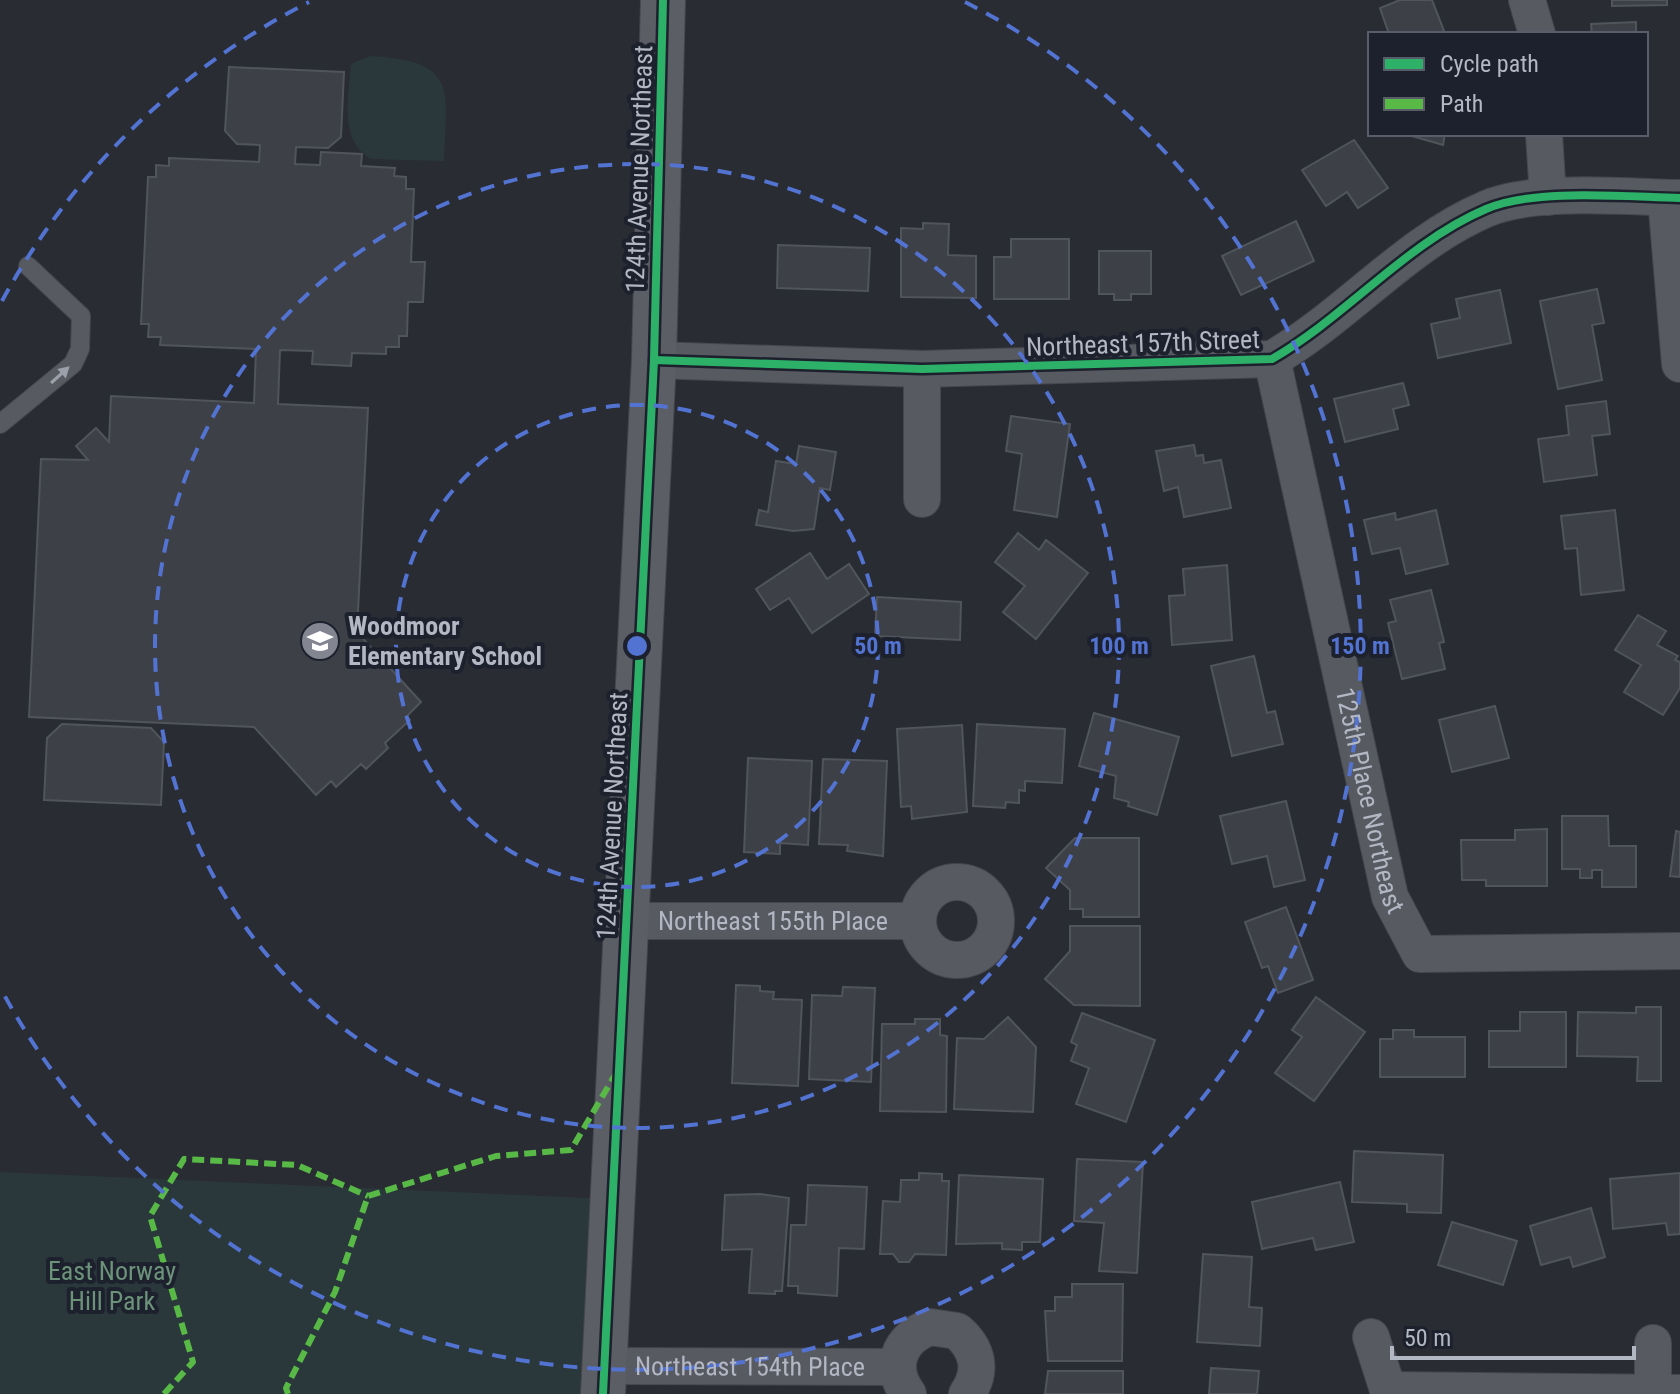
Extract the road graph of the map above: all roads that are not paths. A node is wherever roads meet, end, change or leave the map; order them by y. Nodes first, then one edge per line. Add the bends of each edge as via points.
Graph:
1 (663, 0) edge
2 (1527, 0) edge
3 (1536, 32) edge
4 (1544, 136) edge
5 (1548, 197) junction
6 (1673, 198) edge
7 (28, 266) dead end
8 (1272, 359) junction
9 (654, 360) junction
10 (1680, 364) edge
11 (922, 369) junction
12 (0, 424) edge
13 (922, 499) dead end
14 (627, 921) junction
15 (917, 921) dead end
16 (1680, 951) edge
17 (1371, 1337) dead end
18 (1653, 1343) dead end
19 (604, 1380) edge
20 (902, 1380) edge
21 (1385, 1392) edge
22 (1667, 1393) edge
23 (967, 1394) edge

1 - 9 street, 124th Avenue Northeast
2 - 3 street
4 - 5 street
5 - 6 street, Northeast 157th Street
5 - 8 street, Northeast 157th Street via 1488,207 1441,233 1303,341
6 - 10 street
12 -> 7 lane via 73,364 80,349 81,316
8 - 11 street, Northeast 157th Street
8 - 16 street, 125th Place Northeast via 1390,897 1420,954
9 - 11 street, Northeast 157th Street
9 - 14 street, 124th Avenue Northeast
11 - 13 street
14 - 15 street, Northeast 155th Place
14 - 19 street, 124th Avenue Northeast
17 - 21 street
18 - 22 street
19 - 20 street, Northeast 154th Place
20 - 23 street, Northeast 154th Place via 906,1341 917,1331 944,1327 968,1341 978,1366
21 - 22 street

